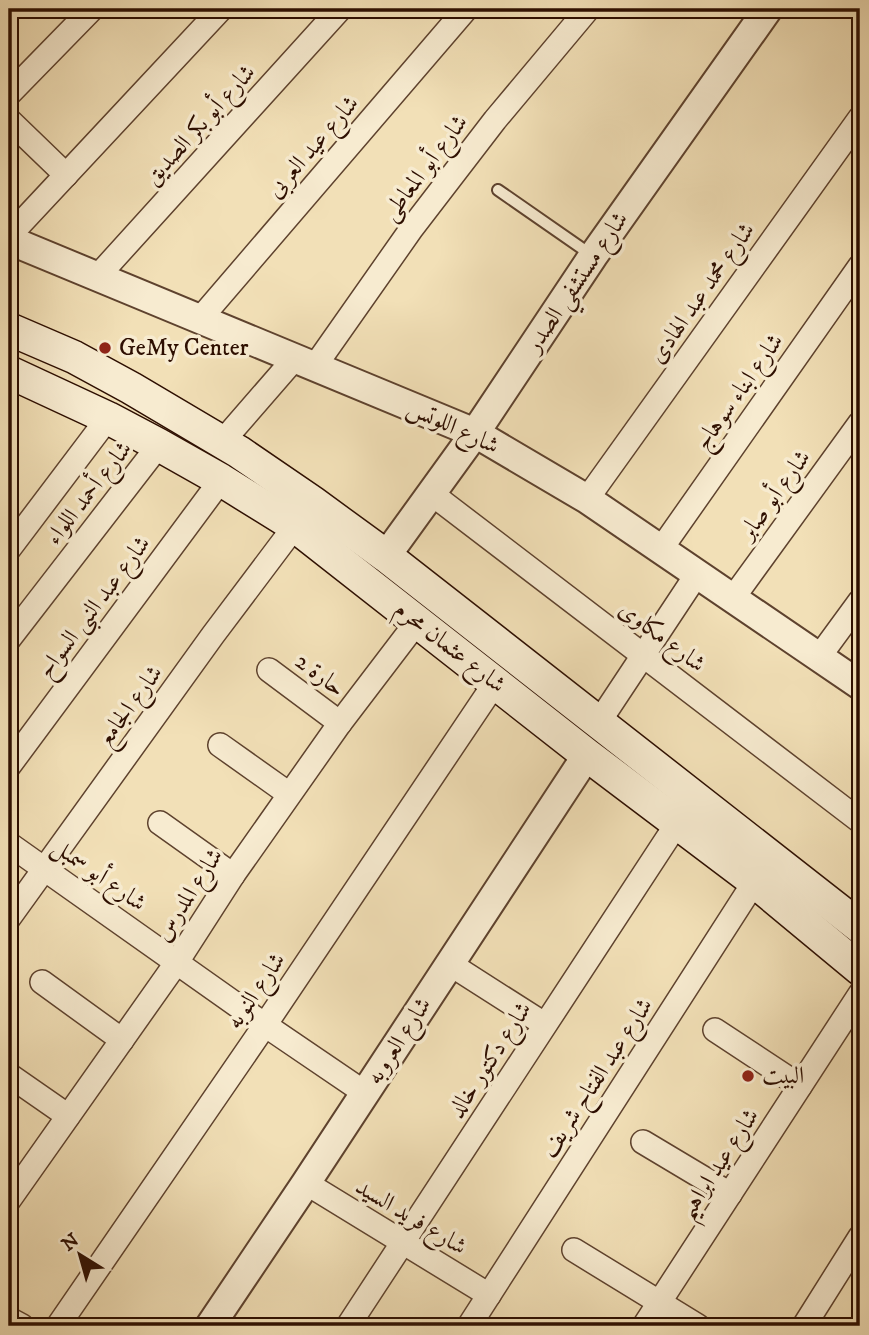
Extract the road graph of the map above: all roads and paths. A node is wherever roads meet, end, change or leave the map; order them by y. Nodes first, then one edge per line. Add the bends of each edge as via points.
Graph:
1 (92, 9) edge
2 (221, 9) edge
3 (340, 9) edge
4 (466, 9) edge
5 (588, 9) edge
6 (768, 9) edge
7 (9, 94) edge
8 (860, 118) edge
9 (9, 120) edge
10 (66, 175) junction
11 (498, 191) dead end
12 (9, 238) edge
13 (593, 256) junction
14 (860, 266) edge
15 (98, 276) junction
16 (200, 319) junction
17 (9, 328) edge
18 (305, 362) junction
19 (9, 373) edge
20 (108, 418) junction
21 (860, 423) edge
22 (475, 433) junction
23 (222, 442) junction
24 (159, 445) junction
25 (221, 480) junction
26 (432, 494) junction
27 (587, 499) junction
28 (295, 526) junction
29 (9, 548) edge
30 (661, 549) junction
31 (386, 556) junction
32 (697, 574) junction
33 (733, 598) junction
34 (860, 601) edge
35 (416, 622) junction
36 (9, 639) edge
37 (643, 656) junction
38 (819, 657) junction
39 (269, 670) dead end
40 (495, 683) junction
41 (860, 685) edge
42 (599, 722) junction
43 (340, 723) junction
44 (220, 745) dead end
45 (587, 755) junction
46 (9, 766) edge
47 (289, 794) junction
48 (860, 821) edge
49 (678, 822) junction
50 (160, 823) dead end
51 (9, 844) edge
52 (44, 869) junction
53 (762, 870) junction
54 (233, 875) junction
55 (9, 918) edge
56 (860, 927) edge
57 (177, 962) junction
58 (450, 964) junction
59 (860, 969) edge
60 (42, 982) dead end
61 (860, 994) edge
62 (544, 1024) junction
63 (265, 1025) junction
64 (715, 1030) dead end
65 (122, 1040) junction
66 (9, 1075) edge
67 (800, 1086) junction
68 (365, 1093) junction
69 (68, 1116) junction
70 (643, 1142) dead end
71 (306, 1183) junction
72 (730, 1194) junction
73 (9, 1198) edge
74 (860, 1237) edge
75 (403, 1242) junction
76 (575, 1250) dead end
77 (489, 1295) junction
78 (660, 1303) junction
79 (9, 1319) edge
80 (22, 1326) edge
81 (58, 1326) edge
82 (210, 1326) edge
83 (348, 1326) edge
84 (469, 1326) edge
85 (644, 1326) edge
86 (698, 1326) edge
87 (804, 1326) edge

1 - 7 street
2 - 10 street
3 - 15 street, شارع أبو بكر الصديق
4 - 16 street, شارع عيد العربى
5 - 18 street, شارع أبو المعاطى
6 - 13 street, شارع مستشفي الصدر
8 - 27 street, شارع محمد عبد الهادى
9 - 10 street
10 - 12 street
11 - 13 lane
12 - 15 street, شارع اللوتس
13 - 22 street, شارع مستشفي الصدر
14 - 30 street, شارع ابناء سوهاج
15 - 16 street, شارع اللوتس
16 - 18 street, شارع اللوتس
17 - 23 main road, شارع عثمان محرم via 74,357
18 - 22 street, شارع اللوتس
18 - 23 street, شارع أبو المعاطى
19 - 20 main road, شارع عثمان محرم
20 - 24 main road, شارع عثمان محرم
20 - 29 street
21 - 33 street, شارع أبو صابر
22 - 26 street, شارع مستشفي الصدر
22 - 27 street, شارع اللوتس
23 - 31 main road, شارع عثمان محرم
24 - 25 main road, شارع عثمان محرم
24 - 36 street, شارع أحمد اللواء
25 - 28 main road, شارع عثمان محرم
25 - 46 street, شارع عبد النبى السواح
26 - 31 street, شارع مستشفي الصدر
26 - 37 street, شارع مكاوى
27 - 30 street, شارع اللوتس
28 - 35 main road, شارع عثمان محرم
28 - 52 street, شارع الجامع
30 - 32 street, شارع اللوتس
31 - 42 main road, شارع عثمان محرم
32 - 33 street, شارع اللوتس
32 - 37 street
33 - 38 street, شارع اللوتس
34 - 38 street
35 - 40 main road, شارع عثمان محرم
35 - 43 street, شارع المدرس
37 - 42 street
37 - 48 street, شارع مكاوى
38 - 41 street, شارع اللوتس
39 - 43 street, حارة 2
40 - 45 main road, شارع عثمان محرم
40 - 63 street, شارع النوبه
42 - 53 main road, شارع عثمان محرم
43 - 47 street, شارع المدرس
44 - 47 street
45 - 49 main road, شارع عثمان محرم
45 - 58 street, شارع العروبه
47 - 54 street, شارع المدرس
49 - 53 main road, شارع عثمان محرم
49 - 62 street, شارع دكتور خالد
50 - 54 street
51 - 52 street, شارع أبو سمبل
52 - 55 street, شارع الجامع
52 - 57 street, شارع أبو سمبل
53 - 56 main road, شارع عثمان محرم
53 - 59 main road, شارع عثمان محرم
53 - 77 street, شارع عبد الفتاح شريف
54 - 57 street, شارع المدرس
57 - 63 street, شارع أبو سمبل
57 - 65 street, شارع المدرس
58 - 62 street
58 - 68 street, شارع العروبه
60 - 65 street
61 - 67 street, شارع عيد ابراهيم
62 - 75 street, شارع دكتور خالد
63 - 68 street, شارع أبو سمبل
63 - 81 street, شارع النوبه
64 - 67 street
65 - 69 street, شارع المدرس
66 - 69 street
67 - 72 street, شارع عيد ابراهيم
68 - 71 street, شارع العروبه
69 - 73 street, شارع المدرس
70 - 72 street
71 - 75 street, شارع فريد السيد
71 - 82 street, شارع العروبه
72 - 78 street, شارع عيد ابراهيم
74 - 87 street
75 - 77 street, شارع فريد السيد
75 - 83 street, شارع دكتور خالد
76 - 78 street
77 - 84 street, شارع عبد الفتاح شريف
78 - 85 street, شارع عيد ابراهيم
78 - 86 street
79 - 80 street

